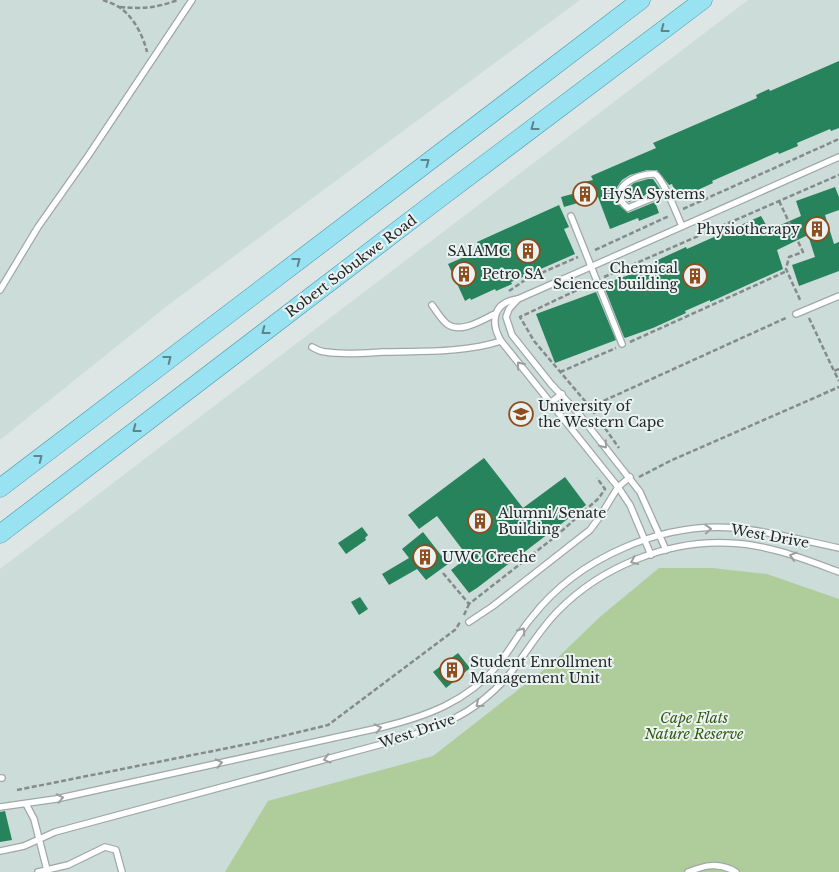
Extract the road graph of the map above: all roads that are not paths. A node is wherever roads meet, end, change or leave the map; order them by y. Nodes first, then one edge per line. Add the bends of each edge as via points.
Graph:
1 (192, 0) edge
2 (641, 0) edge
3 (703, 0) edge
4 (839, 157) edge
5 (666, 192) junction
6 (571, 216) dead end
7 (682, 226) junction
8 (591, 267) junction
9 (0, 290) edge
10 (839, 296) edge
11 (518, 299) junction
12 (432, 306) dead end
13 (495, 314) junction
14 (796, 314) road end
15 (501, 341) junction
16 (623, 344) road end
17 (312, 347) dead end
18 (562, 394) junction
19 (550, 403) junction
20 (630, 477) junction
21 (618, 487) junction
22 (0, 488) edge
23 (0, 534) edge
24 (660, 535) junction
25 (645, 540) junction
26 (839, 548) edge
27 (666, 550) junction
28 (651, 555) junction
29 (839, 572) edge
30 (469, 622) dead end
31 (26, 804) junction
32 (0, 807) edge
33 (39, 838) junction
34 (0, 851) edge
35 (47, 870) junction
36 (38, 872) edge
37 (122, 872) edge
38 (688, 872) edge
39 (736, 872) edge

1 - 9 lane via 38,227
22 -> 2 main road
3 -> 23 main road, Robert Sobukwe Road
4 - 7 lane
5 - 5 lane via 658,176 650,173 624,184 620,197 628,208
5 - 7 lane
6 - 8 lane
7 - 8 lane
8 - 11 lane
8 - 16 lane
10 - 14 lane
11 - 13 lane via 503,303
11 - 18 lane via 506,317 512,335
12 - 13 lane via 453,327 472,325
13 - 15 lane via 494,325
15 - 17 lane via 459,350 328,353
19 -> 15 lane
18 - 19 lane
18 -> 20 lane
19 - 21 lane
20 - 21 lane
20 - 24 lane
21 - 25 lane via 630,505
21 - 30 lane via 590,530
24 - 25 lane, West Drive
24 -> 26 lane, West Drive via 707,528 734,528
24 - 27 lane
25 - 28 lane
31 -> 25 lane, West Drive via 382,727 443,708 464,695 497,666 532,616 571,578 618,551
27 - 28 lane, West Drive
29 -> 27 lane, West Drive via 777,551 730,543
28 -> 33 lane, West Drive via 623,565 581,590 547,623 490,695 472,710 446,723 386,743
31 - 32 lane, West Drive
31 - 33 lane
33 - 34 lane, West Drive via 24,846
33 - 35 lane
35 - 36 lane
35 - 37 lane via 68,865 105,847 116,850
38 - 39 lane via 710,864

